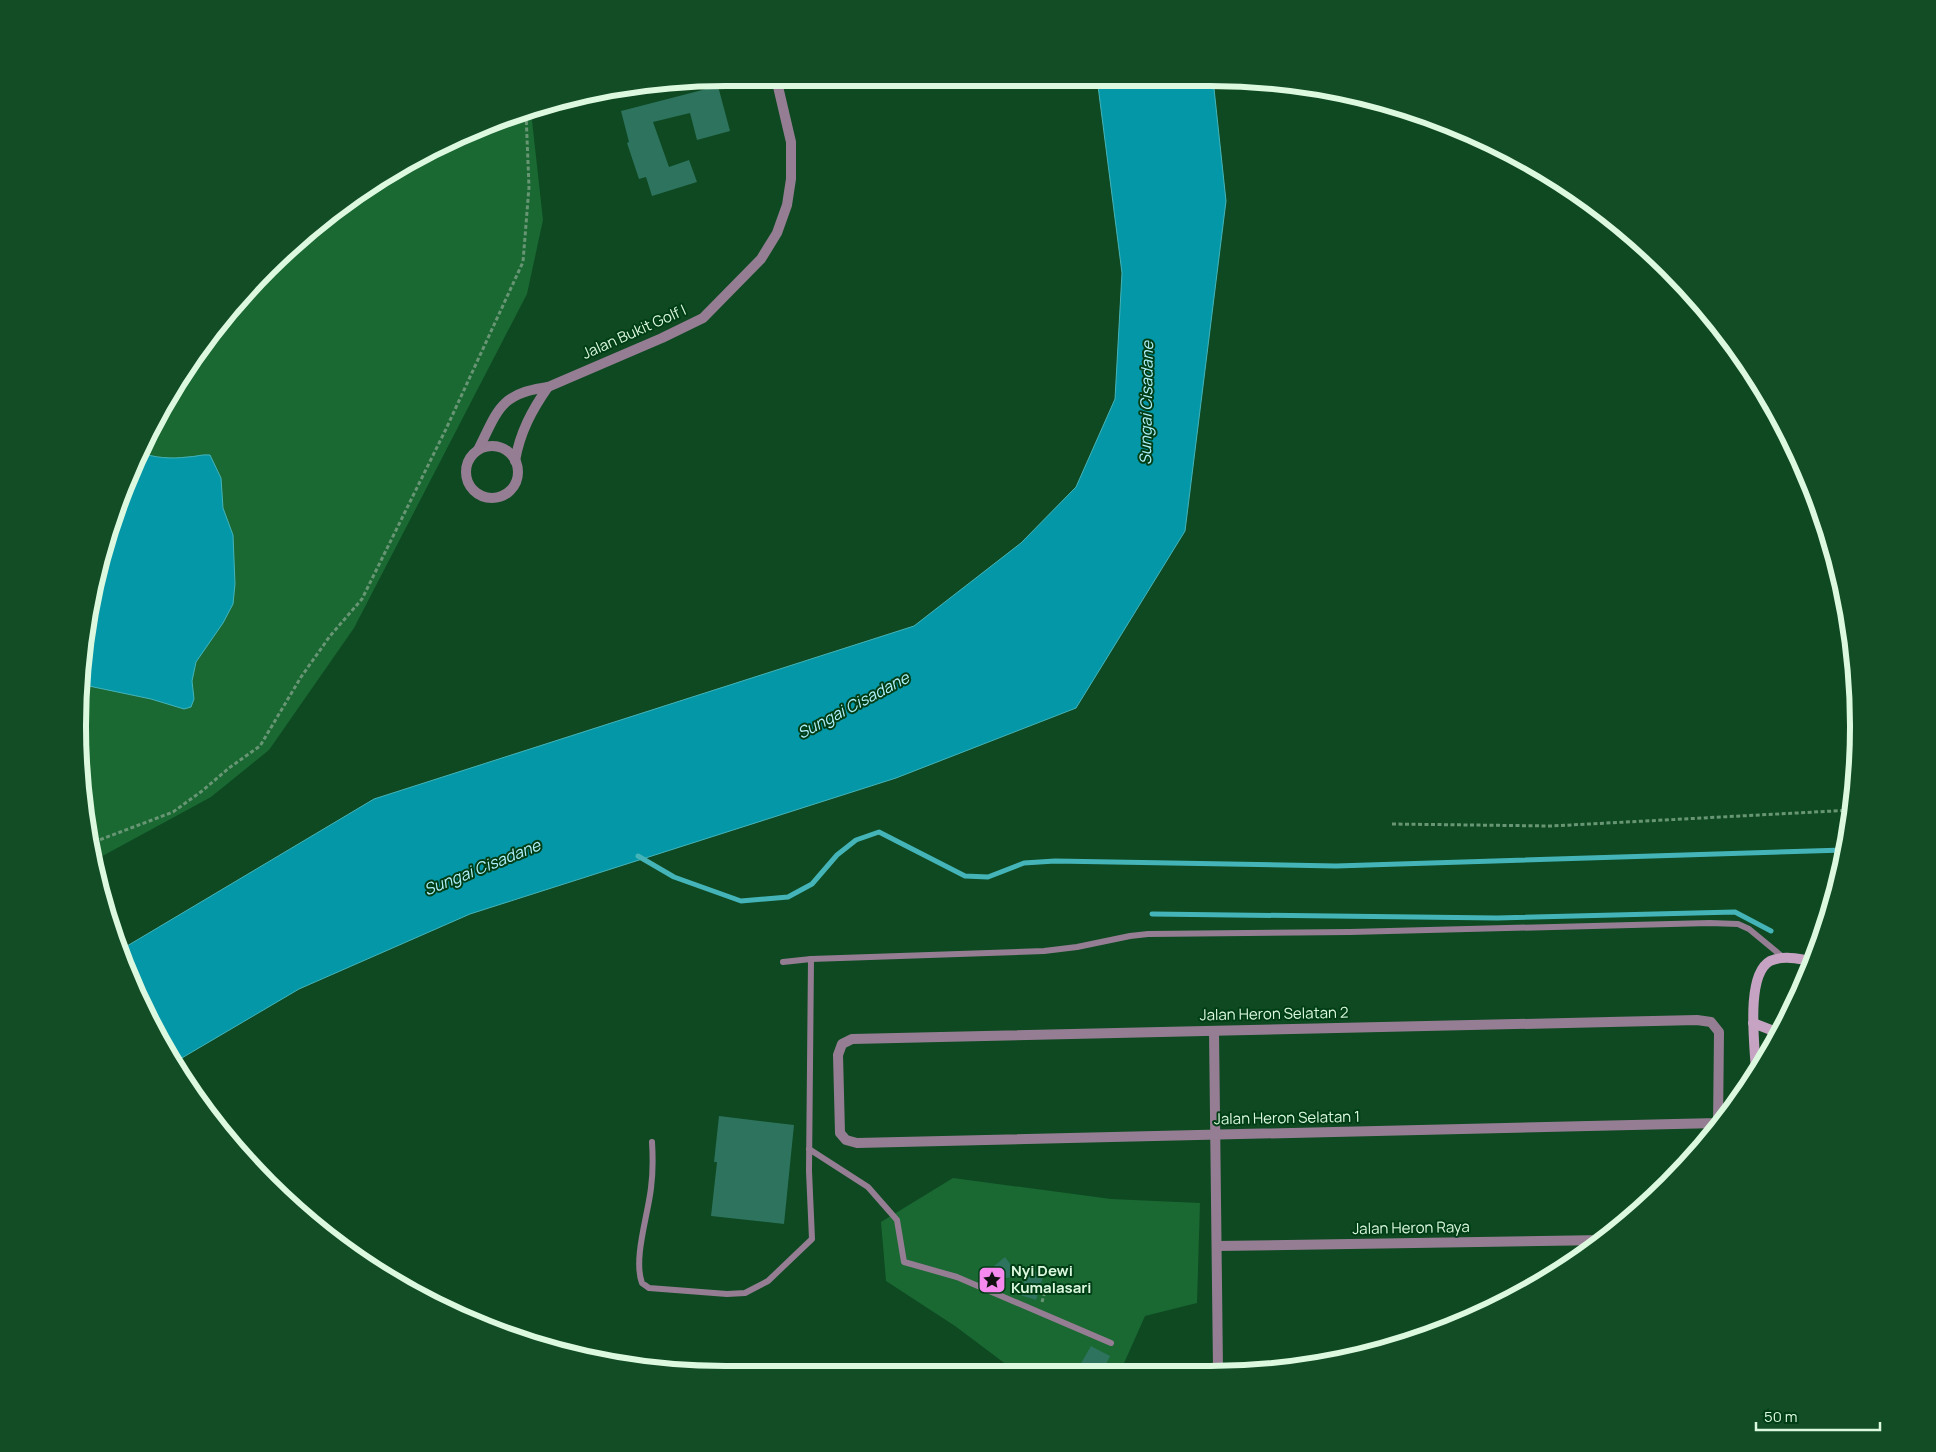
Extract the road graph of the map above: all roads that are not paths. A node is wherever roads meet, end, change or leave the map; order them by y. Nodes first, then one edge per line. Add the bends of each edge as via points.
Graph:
1 (778, 86) edge
2 (548, 387) junction
3 (478, 450) junction
4 (515, 461) junction
5 (1784, 958) junction
6 (811, 959) junction
7 (1805, 961) edge
8 (783, 962) dead end
9 (1753, 1023) junction
10 (1773, 1030) edge
11 (1214, 1031) junction
12 (1755, 1060) edge
13 (1718, 1115) edge
14 (1711, 1124) edge
15 (1215, 1135) junction
16 (652, 1142) dead end
17 (857, 1143) joint
18 (810, 1149) junction
19 (1590, 1240) edge
20 (1217, 1246) junction
21 (1111, 1342) dead end
22 (1218, 1366) edge

1 - 2 street, Jalan Bukit Golf I via 791,142 791,180 787,206 777,233 761,259 703,318
2 - 3 street, Jalan Bukit Golf I via 529,389 510,397 496,414
2 - 4 street, Jalan Bukit Golf I via 525,424
3 - 4 street via 486,446 503,448
3 - 4 street, Jalan Bukit Golf I via 467,462 466,478 475,492 482,496 500,497 508,492 517,478
5 - 6 lane via 1749,929 1738,924 1710,923 1148,934 1044,951
5 - 7 main road
5 - 9 main road via 1765,965 1759,977
6 - 8 lane
6 - 18 lane
9 - 10 main road
9 - 12 main road
11 - 13 street, Jalan Heron Selatan 2 via 1711,1022 1719,1032
11 - 15 street
11 - 17 street, Jalan Heron Selatan 2 via 852,1039 842,1044 838,1055 840,1133 846,1140
14 - 15 street, Jalan Heron Selatan 1
15 - 17 street, Jalan Heron Selatan 1
15 - 20 street
16 - 18 lane via 651,1189 638,1266 642,1283 660,1290 727,1294 745,1293 768,1281 812,1239
18 - 21 lane via 868,1187 897,1220 904,1262 957,1277
19 - 20 street, Jalan Heron Raya
20 - 22 street

